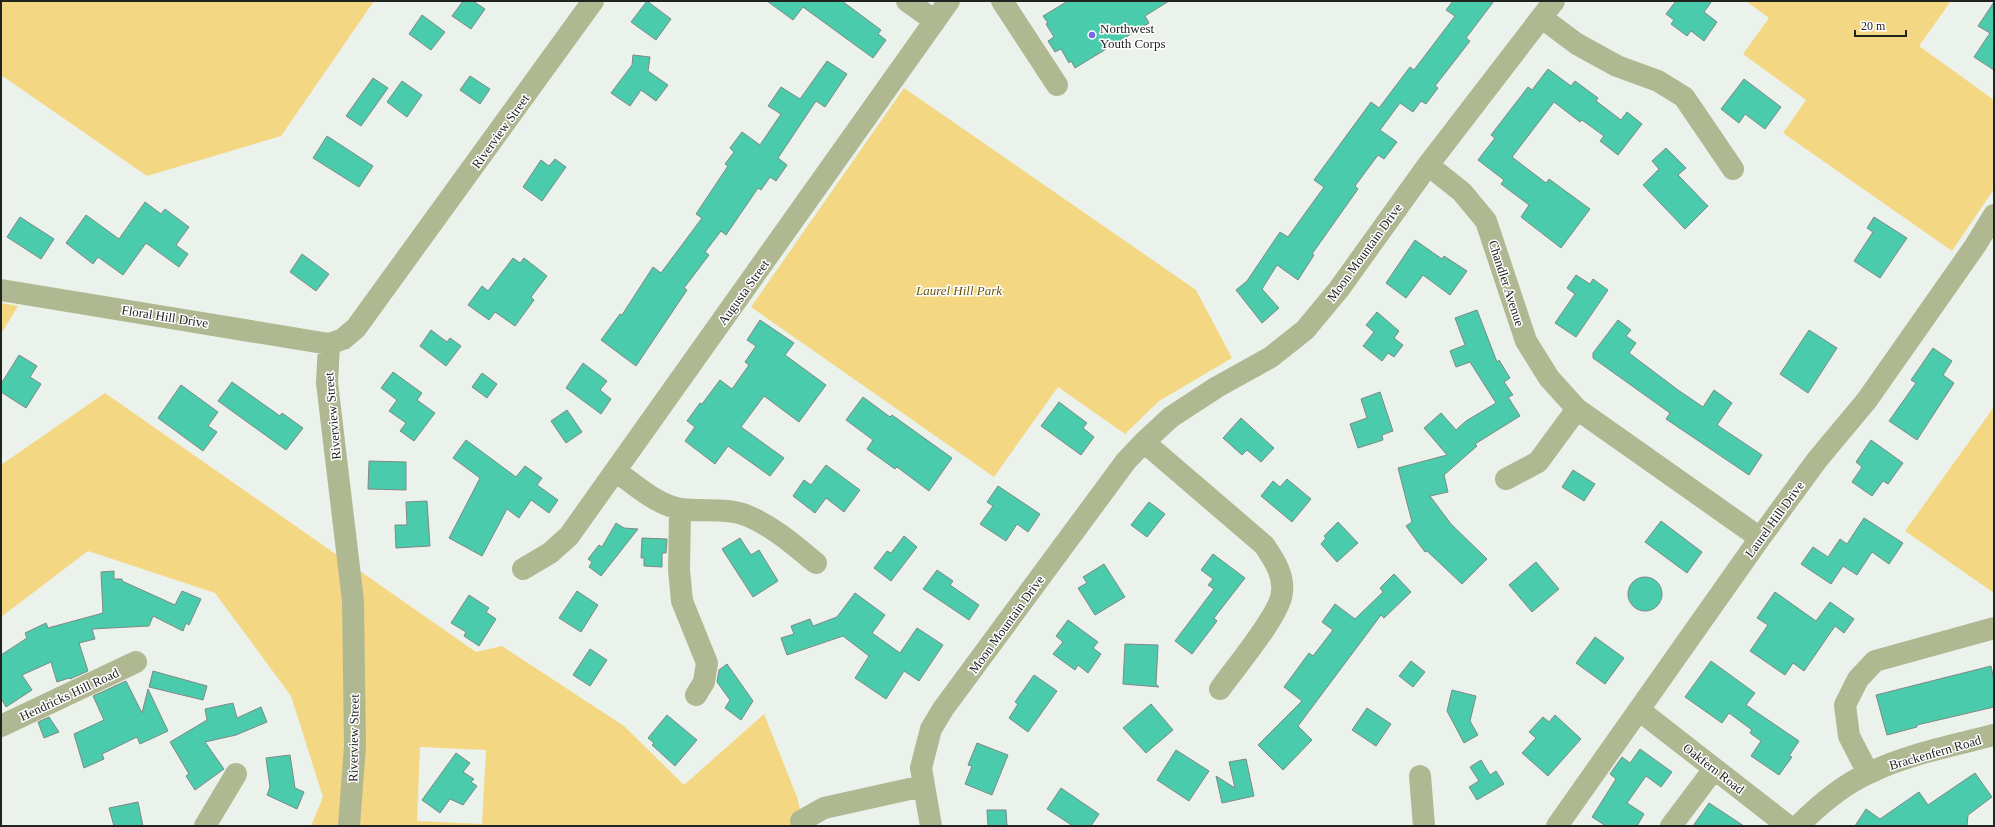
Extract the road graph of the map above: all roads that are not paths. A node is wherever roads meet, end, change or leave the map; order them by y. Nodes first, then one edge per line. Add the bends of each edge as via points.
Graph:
1 (593, 1) edge
2 (907, 1) edge
3 (949, 1) edge
4 (1002, 1) edge
5 (1548, 9) edge
6 (935, 21) junction
7 (1057, 85) dead end
8 (1428, 165) junction
9 (1733, 169) dead end
10 (1994, 216) edge
11 (1, 290) edge
12 (329, 344) junction
13 (1577, 409) junction
14 (1144, 442) junction
15 (616, 471) junction
16 (1506, 479) dead end
17 (680, 509) junction
18 (1760, 538) junction
19 (816, 563) dead end
20 (523, 569) dead end
21 (1994, 628) edge
22 (136, 662) dead end
23 (1220, 689) dead end
24 (696, 695) dead end
25 (1640, 710) junction
26 (1, 726) edge
27 (1994, 735) edge
28 (1714, 769) junction
29 (1868, 773) junction
30 (236, 774) dead end
31 (1420, 776) dead end
32 (923, 786) junction
33 (801, 821) dead end
34 (205, 826) edge
35 (349, 826) edge
36 (931, 826) edge
37 (1424, 826) edge
38 (1557, 826) edge
39 (1671, 826) edge
40 (1788, 826) edge
41 (1798, 826) edge

1 - 12 street, Riverview Street via 356,328 343,339
2 - 6 street
3 - 6 street, Augusta Street
4 - 7 street
5 - 8 street, Moon Mountain Drive
5 - 9 street, Moon Mountain Drive via 1578,44 1617,66 1658,81 1684,97
6 - 15 street, Augusta Street
8 - 13 street, Chandler Avenue via 1462,192 1486,221 1526,341 1549,378
8 - 14 street, Moon Mountain Drive via 1339,289 1305,330 1270,357 1171,417
10 - 18 street, Laurel Hill Drive via 1867,400 1817,460
11 - 12 street, Floral Hill Drive
12 - 35 street, Riverview Street via 327,383 353,601 356,746
13 - 16 street via 1538,462
13 - 18 street, Chandler Avenue
14 - 23 street via 1264,545 1279,566 1282,593 1275,613
14 - 32 street, Moon Mountain Drive via 1126,461 943,709 931,729 925,749 921,768
15 - 17 street via 656,500
15 - 20 street, Augusta Street via 569,536 550,553
17 - 19 street via 726,510 747,516 767,526
17 - 24 street via 679,570 682,601 707,662 704,682
18 - 25 street, Laurel Hill Drive
21 - 29 street via 1876,661 1858,679 1845,705 1849,736
22 - 26 street, Hendricks Hill Road
25 - 28 street, Oakfern Road
25 - 38 street, Laurel Hill Drive
27 - 29 street, Brackenfern Road via 1906,758
28 - 39 street
28 - 40 street, Oakfern Road
29 - 41 street, Brackenfern Road via 1843,788
30 - 34 street
31 - 37 street
32 - 33 street via 824,808
32 - 36 street, Moon Mountain Drive

